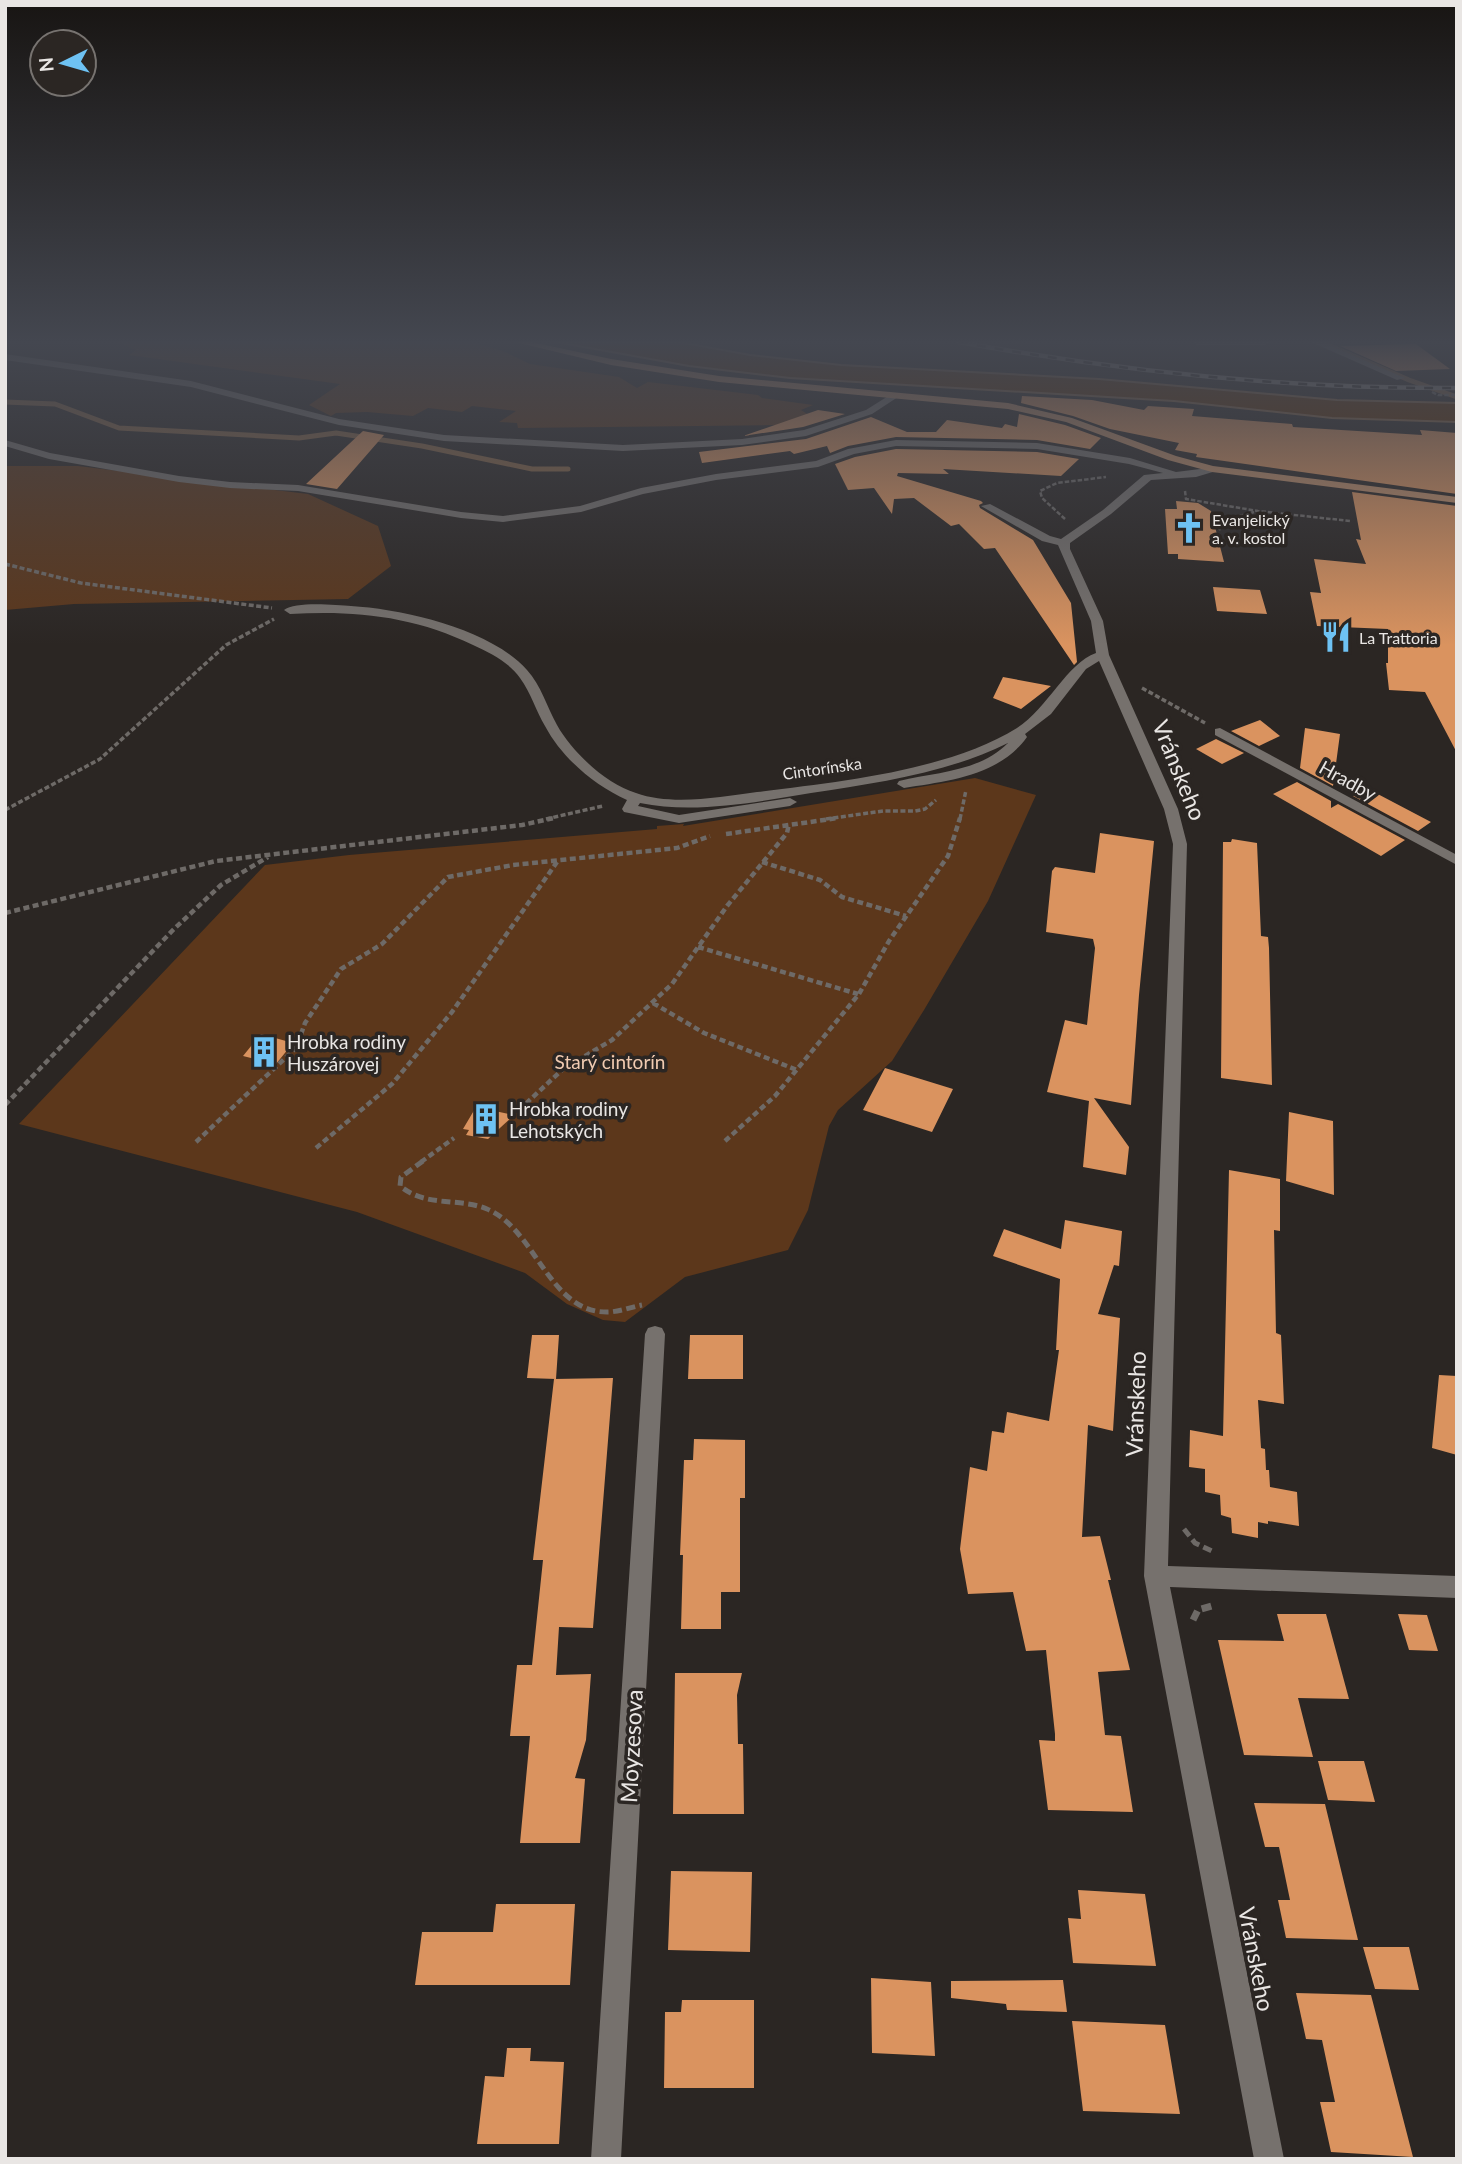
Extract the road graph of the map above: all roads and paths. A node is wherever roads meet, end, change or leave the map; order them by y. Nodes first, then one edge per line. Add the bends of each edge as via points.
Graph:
1 (5, 443) edge
2 (512, 443) edge
3 (722, 443) edge
4 (1130, 443) edge
5 (1212, 469) junction
6 (1111, 475) dead end
7 (1180, 479) junction
8 (1457, 500) edge
9 (986, 506) dead end
10 (1258, 512) junction
11 (1350, 521) dead end
12 (1082, 528) junction
13 (1219, 530) dead end
14 (1064, 543) junction
15 (5, 564) edge
16 (290, 610) junction
17 (1103, 655) junction
18 (1146, 690) dead end
19 (1025, 728) junction
20 (1220, 732) joint
21 (962, 782) junction
22 (945, 793) dead end
23 (635, 799) junction
24 (780, 804) junction
25 (5, 810) edge
26 (789, 826) junction
27 (272, 855) junction
28 (558, 861) junction
29 (1457, 861) edge
30 (762, 862) junction
31 (5, 913) edge
32 (906, 916) junction
33 (698, 947) junction
34 (859, 994) junction
35 (652, 1003) junction
36 (797, 1070) junction
37 (5, 1105) edge
38 (519, 1110) dead end
39 (454, 1138) dead end
40 (725, 1141) dead end
41 (196, 1142) dead end
42 (316, 1148) dead end
43 (642, 1305) dead end
44 (655, 1334) dead end
45 (1158, 1500) junction
46 (1220, 1555) dead end
47 (1156, 1576) junction
48 (1457, 1587) edge
49 (1218, 1605) dead end
50 (1188, 1630) dead end
51 (606, 2159) edge
52 (1269, 2159) edge

1 - 7 street via 49,456 179,479 298,488 503,519 581,509 641,491 716,477 818,464 896,443 1037,446 1130,461
2 - 3 street via 623,448
4 - 5 main road
5 - 7 street
5 - 8 main road
6 - 12 path via 1057,483 1040,491 1063,518
7 - 10 path via 1186,499
7 - 12 street via 1148,477
9 - 14 street
10 - 11 path
10 - 13 path via 1225,520
12 - 14 street
14 - 17 street via 1097,621
15 - 16 path via 82,583
16 - 23 street, Cintorínska via 388,611 462,633 506,657 525,676 556,735 591,771
16 - 25 path via 226,645 100,759
17 - 19 street, Cintorínska via 1088,661
17 - 45 street, Vránskeho via 1171,808 1180,844
18 - 20 path
19 - 21 street via 1017,743
19 - 23 street, Cintorínska via 980,751 900,775 713,802
20 - 29 street, Hradby
21 - 24 street
21 - 32 path via 951,848
22 - 26 path via 920,810
23 - 24 street via 629,809 679,818
23 - 27 path via 522,825
24 - 26 path
26 - 28 path via 712,835 677,848
26 - 30 path
27 - 31 path via 216,861
27 - 37 path via 221,885
28 - 41 path via 466,873 442,881 382,944 341,970 305,1023 296,1048
28 - 42 path via 452,1012 401,1074
30 - 32 path via 820,880 842,897
30 - 33 path
32 - 34 path
33 - 34 path
33 - 35 path
34 - 36 path
35 - 36 path via 676,1021
35 - 38 path via 612,1040 563,1069
36 - 40 path
39 - 43 path via 401,1177 400,1186 408,1194 487,1209 503,1218 521,1231 554,1284 570,1300 588,1308 623,1311
44 - 51 street, Moyzesova
45 - 46 path via 1175,1504 1180,1525 1195,1543
45 - 47 street, Vránskeho
47 - 48 street
47 - 52 street, Vránskeho
49 - 50 path via 1198,1610

